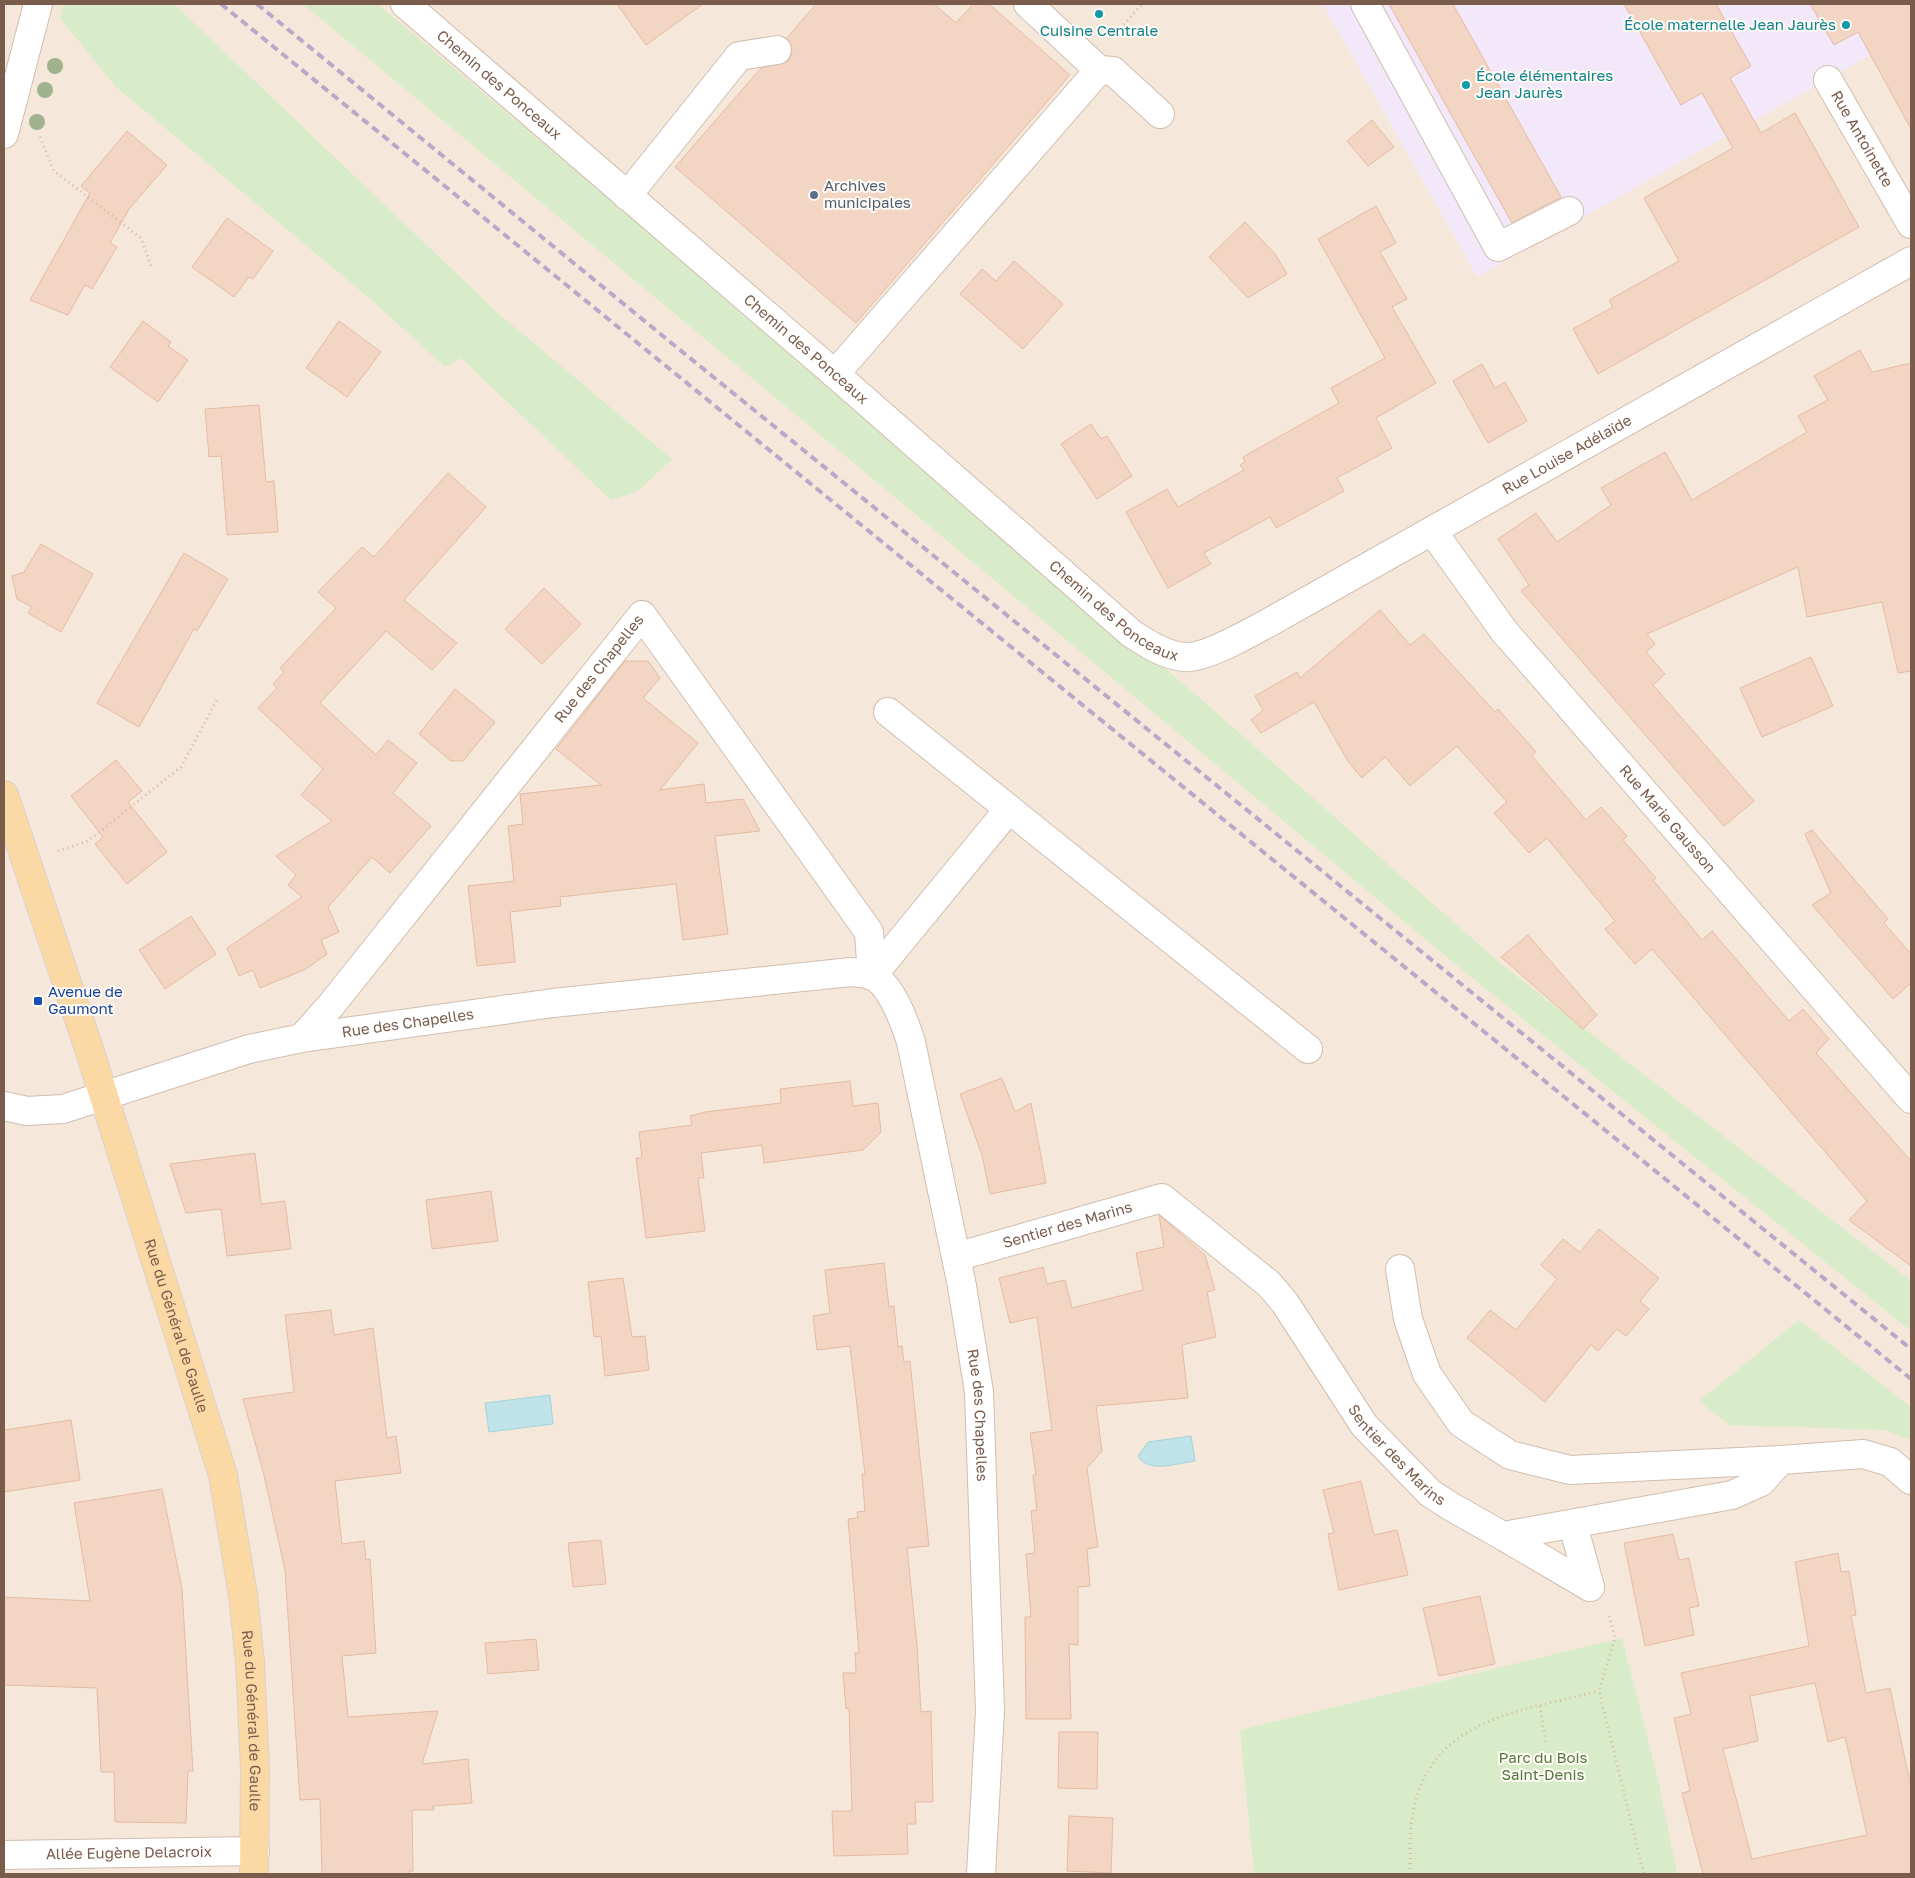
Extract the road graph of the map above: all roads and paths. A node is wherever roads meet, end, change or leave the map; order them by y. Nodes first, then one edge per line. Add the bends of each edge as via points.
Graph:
1 (38, 4) edge
2 (405, 4) edge
3 (1028, 4) edge
4 (1142, 4) edge
5 (1365, 4) edge
6 (777, 50) dead end
7 (1094, 66) junction
8 (1828, 80) dead end
9 (1160, 114) dead end
10 (4, 134) edge
11 (54, 171) dead end
12 (627, 196) junction
13 (1569, 211) dead end
14 (1911, 224) edge
15 (1911, 261) edge
16 (152, 269) dead end
17 (835, 374) junction
18 (1433, 532) junction
19 (1221, 648) joint
20 (218, 698) dead end
21 (888, 712) dead end
22 (4, 795) edge
23 (1009, 809) junction
24 (64, 849) dead end
25 (872, 976) junction
26 (302, 1038) junction
27 (1308, 1049) dead end
28 (104, 1097) junction
29 (1911, 1099) edge
30 (4, 1106) edge
31 (956, 1258) junction
32 (1400, 1269) dead end
33 (1781, 1460) junction
34 (1911, 1480) edge
35 (1573, 1524) junction
36 (1503, 1536) junction
37 (1590, 1587) junction
38 (1599, 1692) junction
39 (1540, 1706) junction
40 (1546, 1743) dead end
41 (4, 1855) edge
42 (254, 1863) edge
43 (981, 1874) edge
44 (1410, 1874) edge
45 (1644, 1874) edge

1 - 10 street
2 - 12 street, Chemin des Ponceaux
3 - 7 street
4 - 7 path
5 - 13 street via 1498,247
6 - 12 street via 740,56
7 - 9 street via 1113,71
7 - 17 street
8 - 14 street, Rue Antoinette
11 - 16 path via 141,238
12 - 17 street, Chemin des Ponceaux
15 - 18 street, Rue Louise Adélaïde
17 - 19 street, Chemin des Ponceaux via 1132,634 1159,650 1186,658
18 - 19 street, Rue Louise Adélaïde
18 - 29 street, Rue Marie Gausson via 1504,631
20 - 24 path via 181,767 88,842
21 - 23 street
22 - 28 main road, Rue du Général de Gaulle
23 - 25 street
23 - 27 street
25 - 26 street, Rue des Chapelles via 851,972 553,1002
25 - 26 street, Rue des Chapelles via 869,932 642,615
25 - 31 street, Rue des Chapelles via 889,992 902,1014
26 - 28 street, Rue des Chapelles via 249,1049
28 - 30 street, Rue des Chapelles via 63,1109 27,1111
28 - 42 main road, Rue du Général de Gaulle via 222,1475 244,1595 250,1662 255,1769
31 - 36 street, Sentier des Marins via 1162,1198 1269,1284 1285,1303 1364,1425 1430,1493
31 - 43 street, Rue des Chapelles via 979,1392 990,1711
32 - 33 street via 1408,1319 1427,1374 1461,1423 1510,1455 1570,1470
33 - 34 street via 1863,1454 1890,1462
33 - 35 street via 1761,1482 1732,1495
35 - 36 street
35 - 37 street
36 - 37 street
37 - 38 path via 1605,1603 1615,1638
38 - 39 path
38 - 45 path
39 - 40 path
39 - 44 path via 1470,1729 1449,1744 1431,1764 1413,1813
41 - 42 street, Allée Eugène Delacroix

